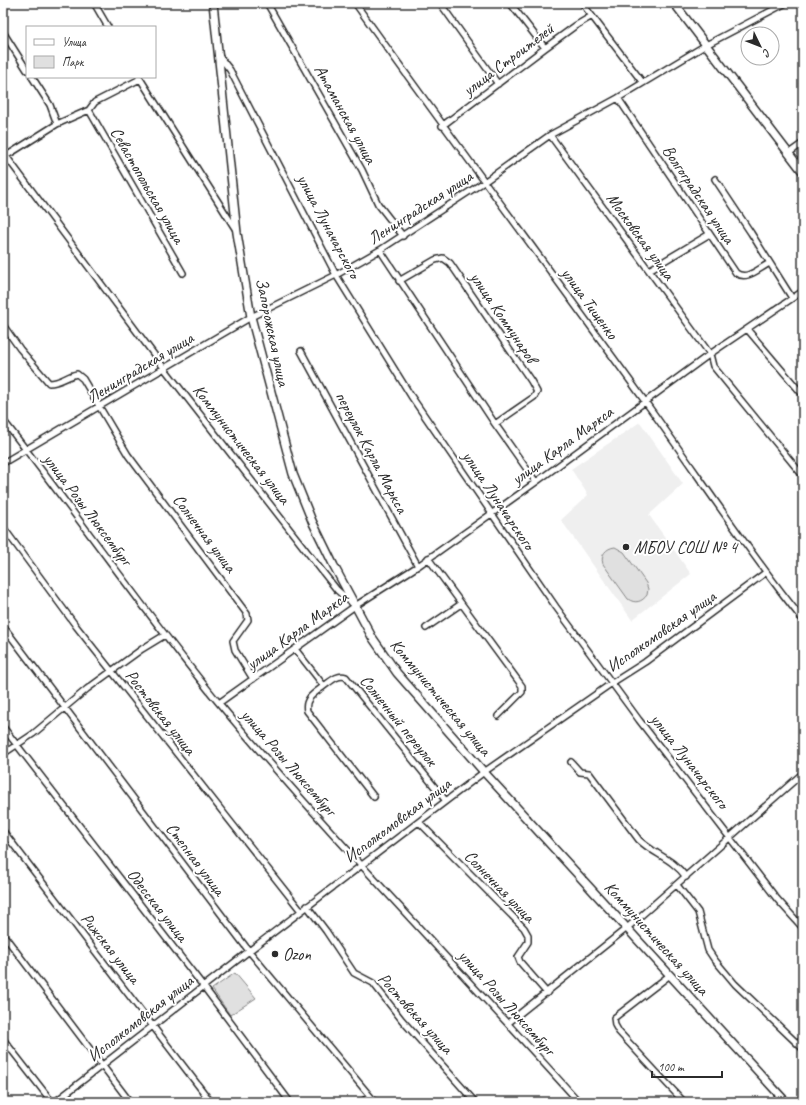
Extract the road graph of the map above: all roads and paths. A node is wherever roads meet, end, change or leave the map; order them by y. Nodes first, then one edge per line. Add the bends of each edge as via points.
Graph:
1 (94, 3) edge
2 (213, 3) edge
3 (267, 3) edge
4 (355, 3) edge
5 (440, 3) edge
6 (510, 3) edge
7 (582, 3) edge
8 (674, 3) edge
9 (782, 4) edge
10 (592, 16) junction
11 (107, 26) edge
12 (3, 32) edge
13 (706, 45) junction
14 (545, 48) junction
15 (219, 56) junction
16 (26, 68) edge
17 (33, 78) edge
18 (140, 78) edge
19 (642, 83) junction
20 (498, 84) junction
21 (618, 98) junction
22 (89, 110) junction
23 (56, 124) junction
24 (442, 126) junction
25 (550, 135) junction
26 (803, 143) edge
27 (789, 153) junction
28 (4, 154) edge
29 (803, 172) edge
30 (715, 179) dead end
31 (484, 182) junction
32 (237, 233) junction
33 (708, 235) junction
34 (403, 236) junction
35 (380, 250) junction
36 (770, 263) junction
37 (648, 270) junction
38 (182, 273) dead end
39 (336, 275) junction
40 (399, 281) junction
41 (803, 291) edge
42 (792, 298) junction
43 (251, 318) junction
44 (3, 325) edge
45 (747, 329) junction
46 (301, 351) dead end
47 (710, 354) junction
48 (164, 368) junction
49 (803, 395) edge
50 (645, 401) junction
51 (100, 407) junction
52 (3, 420) edge
53 (495, 424) junction
54 (26, 449) junction
55 (3, 463) edge
56 (803, 476) edge
57 (536, 482) junction
58 (491, 514) junction
59 (3, 527) edge
60 (428, 558) junction
61 (418, 566) junction
62 (765, 573) junction
63 (461, 604) junction
64 (355, 606) junction
65 (803, 620) edge
66 (3, 626) edge
67 (426, 628) dead end
68 (165, 635) junction
69 (295, 649) junction
70 (112, 672) junction
71 (254, 679) junction
72 (612, 683) junction
73 (324, 686) junction
74 (219, 702) junction
75 (64, 709) junction
76 (498, 716) dead end
77 (3, 727) edge
78 (16, 745) junction
79 (3, 754) edge
80 (571, 762) dead end
81 (484, 772) junction
82 (803, 773) edge
83 (798, 777) junction
84 (803, 783) edge
85 (374, 797) dead end
86 (446, 801) junction
87 (419, 822) junction
88 (3, 831) edge
89 (731, 838) junction
90 (362, 865) junction
91 (686, 876) junction
92 (677, 885) junction
93 (307, 906) junction
94 (301, 911) junction
95 (627, 928) junction
96 (803, 928) edge
97 (3, 934) edge
98 (249, 951) junction
99 (670, 975) junction
100 (204, 987) junction
101 (547, 993) junction
102 (508, 1023) junction
103 (154, 1025) junction
104 (3, 1039) edge
105 (803, 1049) edge
106 (102, 1065) junction
107 (370, 1096) junction
108 (52, 1102) edge
109 (55, 1102) edge
110 (130, 1102) edge
111 (211, 1102) edge
112 (290, 1102) edge
113 (362, 1102) edge
114 (375, 1102) edge
115 (475, 1102) edge
116 (579, 1102) edge
117 (684, 1102) edge
118 (786, 1102) edge

1 - 11 street
2 - 15 main road
3 - 34 street, Атаманская улица via 362,170 378,204
4 - 24 street, улица Тищенко
5 - 20 street
6 - 14 street
7 - 10 street
8 - 13 main road
9 - 13 street, Ленинградская улица
10 - 14 street, улица Строителей
10 - 19 street
12 - 16 street
13 - 19 street, Ленинградская улица
13 - 27 main road
14 - 20 street, улица Строителей
15 - 32 main road
15 - 39 street, улица Луначарского via 230,70
17 - 23 street via 50,105
18 - 22 street via 95,102
18 - 32 street, Запорожская улица
19 - 21 street, Ленинградская улица
20 - 24 street, улица Строителей
21 - 25 street, Ленинградская улица
21 - 33 street, Волгоградская улица
22 - 23 street
22 - 38 street, Севастопольская улица
23 - 28 street
24 - 31 street, улица Тищенко
25 - 31 street, Ленинградская улица
25 - 37 street, Московская улица
26 - 27 street
27 - 29 main road
28 - 48 street, Коммунистическая улица
30 - 36 street
31 - 34 street, Ленинградская улица
31 - 50 street, улица Тищенко
32 - 43 main road, Запорожская улица
33 - 36 street, Волгоградская улица via 740,277 746,277
33 - 37 street
34 - 35 street, Ленинградская улица
35 - 39 street, Ленинградская улица
35 - 40 street
36 - 42 street
37 - 47 street, Московская улица
39 - 43 street, Ленинградская улица
39 - 58 street, улица Луначарского via 411,396
40 - 53 street
40 - 53 street, улица Коммунаров via 443,258 450,264 531,381 537,392 534,397
41 - 42 street, улица Карла Маркса
42 - 45 street, улица Карла Маркса
43 - 48 street, Ленинградская улица
43 - 64 main road, Запорожская улица via 294,474 312,521
44 - 51 street, Солнечная улица via 49,383 57,383 77,374 83,378
45 - 47 street, улица Карла Маркса
45 - 49 street
46 - 61 street, переулок Карла Маркса
47 - 50 street, улица Карла Маркса
47 - 56 street, Московская улица via 713,366
48 - 51 street, Ленинградская улица
48 - 64 street, Коммунистическая улица via 337,590
50 - 57 street, улица Карла Маркса
50 - 62 street, улица Тищенко
51 - 54 street, Ленинградская улица
51 - 71 street, Солнечная улица via 128,455 247,614 248,620 234,641 235,650
52 - 54 street, улица Розы Люксембург
53 - 57 street
54 - 55 street, Ленинградская улица
54 - 68 street, улица Розы Люксембург
57 - 58 street, улица Карла Маркса
58 - 60 street, улица Карла Маркса
58 - 72 street, улица Луначарского
59 - 70 street, Ростовская улица
60 - 61 street, улица Карла Маркса
60 - 63 street
61 - 64 street, улица Карла Маркса
62 - 65 street, улица Тищенко
62 - 72 street, Исполкомовская улица via 645,662
63 - 67 street
63 - 76 street via 522,686 522,692
64 - 69 street, улица Карла Маркса
64 - 81 main road, Коммунистическая улица via 372,637 397,673
66 - 75 street, Степная улица
68 - 70 street
68 - 74 street, улица Розы Люксембург
69 - 71 street, улица Карла Маркса
69 - 73 street
70 - 75 street
70 - 94 street, Ростовская улица
71 - 74 street, улица Карла Маркса
72 - 81 street, Исполкомовская улица
72 - 89 street, улица Луначарского
73 - 85 street via 308,698 307,711
73 - 86 street, Солнечный переулок via 338,677 346,677
74 - 90 street, улица Розы Люксембург
75 - 78 street
75 - 98 street, Степная улица
77 - 78 street, Одесская улица
78 - 79 street
78 - 100 street, Одесская улица
80 - 91 street via 580,772 589,773 639,840 678,866
81 - 86 street, Исполкомовская улица
81 - 95 main road, Коммунистическая улица
82 - 83 street
83 - 84 street
83 - 89 street
86 - 87 street, Исполкомовская улица
87 - 90 street, Исполкомовская улица
87 - 101 street, Солнечная улица via 524,928 528,942 518,957
88 - 103 street, Рижская улица
89 - 91 street
89 - 96 street, улица Луначарского via 777,899
90 - 93 street, Исполкомовская улица
90 - 102 street, улица Розы Люксембург
91 - 92 street
92 - 95 street
92 - 105 street via 698,912 708,950 714,959 735,984
93 - 94 street, Исполкомовская улица
93 - 115 street, Ростовская улица via 354,973 373,983 402,1020
94 - 98 street, Исполкомовская улица
95 - 99 main road, Коммунистическая улица
95 - 101 street
97 - 106 street
98 - 100 street, Исполкомовская улица
98 - 107 street, Степная улица
99 - 117 street via 614,1018 619,1032
99 - 118 main road, Коммунистическая улица
100 - 103 street, Исполкомовская улица
100 - 112 street, Одесская улица
101 - 102 street
102 - 116 street, улица Розы Люксембург
103 - 106 street, Исполкомовская улица
103 - 111 street, Рижская улица
104 - 108 street
106 - 109 street, Исполкомовская улица
106 - 110 street
107 - 113 street
107 - 114 street, Степная улица

